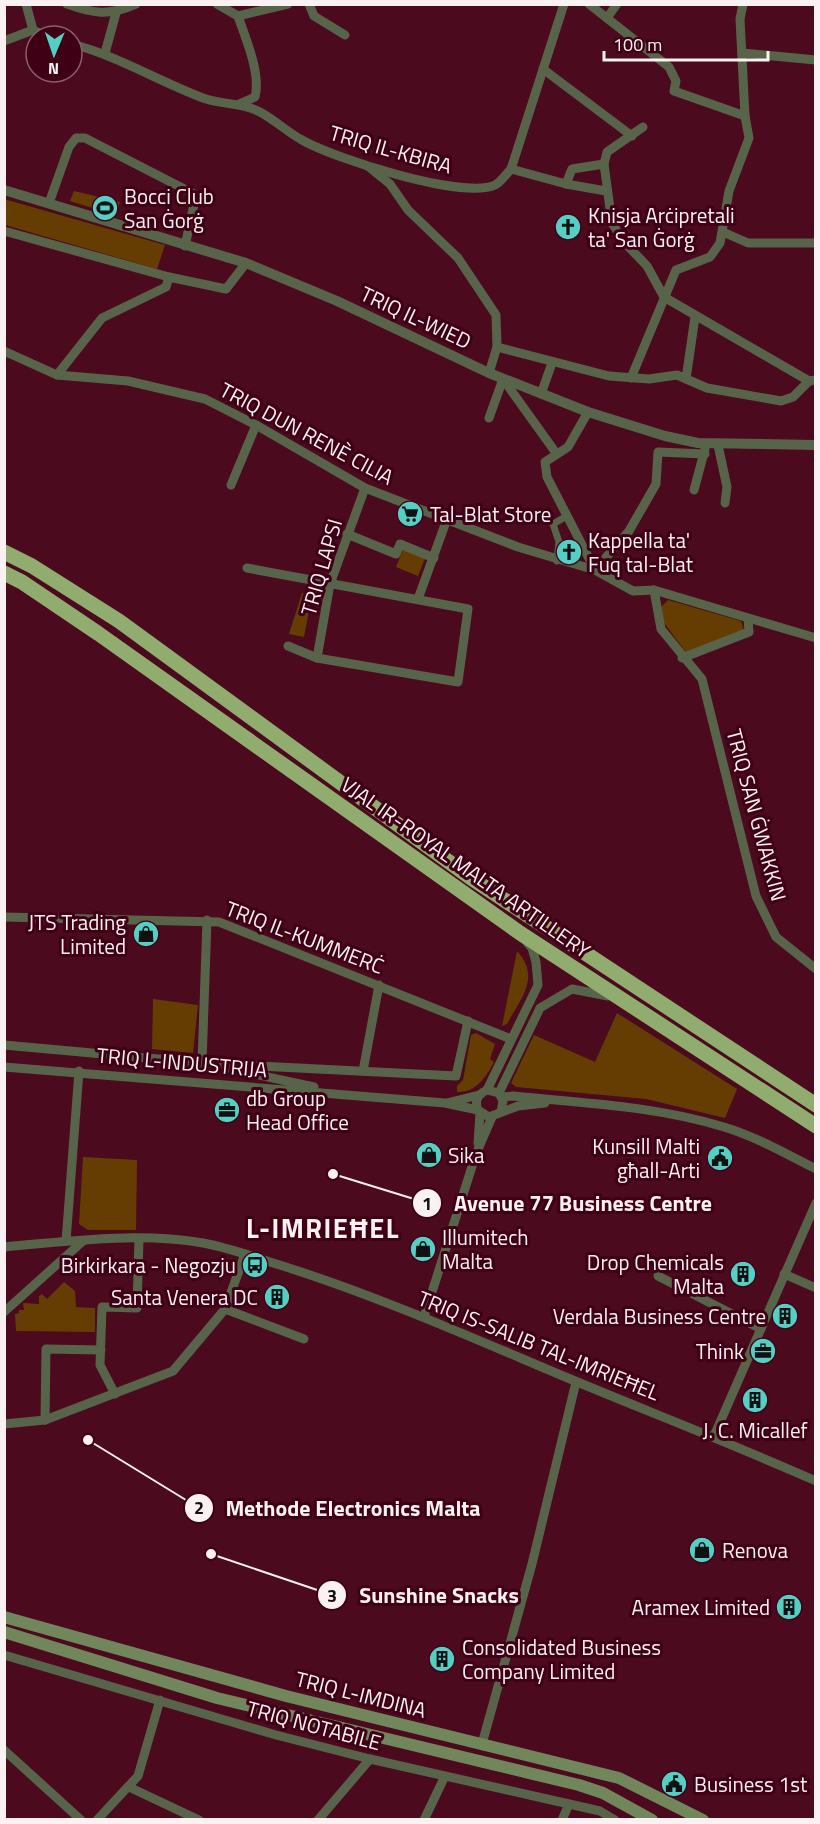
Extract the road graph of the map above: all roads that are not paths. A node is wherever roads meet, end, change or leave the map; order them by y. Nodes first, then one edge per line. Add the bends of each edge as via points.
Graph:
1 (26, 4) edge
2 (67, 4) edge
3 (136, 4) edge
4 (288, 4) edge
5 (309, 4) edge
6 (564, 4) edge
7 (589, 4) edge
8 (617, 4) edge
9 (743, 4) edge
10 (219, 5) edge
11 (116, 13) junction
12 (238, 16) junction
13 (607, 18) junction
14 (31, 24) edge
15 (24, 33) edge
16 (345, 34) dead end
17 (4, 40) edge
18 (84, 47) edge
19 (105, 53) junction
20 (742, 53) junction
21 (816, 60) edge
22 (543, 69) junction
23 (239, 104) junction
24 (745, 116) junction
25 (643, 127) dead end
26 (632, 136) junction
27 (604, 164) junction
28 (365, 165) junction
29 (511, 168) junction
30 (566, 184) junction
31 (4, 190) edge
32 (606, 191) junction
33 (49, 203) junction
34 (4, 231) edge
35 (723, 232) junction
36 (816, 243) edge
37 (185, 246) junction
38 (246, 263) junction
39 (170, 277) junction
40 (664, 297) junction
41 (695, 317) junction
42 (496, 347) junction
43 (4, 351) edge
44 (552, 363) junction
45 (489, 373) junction
46 (57, 375) junction
47 (631, 378) junction
48 (503, 379) junction
49 (686, 379) junction
50 (812, 380) edge
51 (541, 394) junction
52 (588, 412) junction
53 (489, 418) dead end
54 (256, 425) junction
55 (718, 445) junction
56 (816, 445) edge
57 (705, 449) junction
58 (556, 453) junction
59 (231, 485) dead end
60 (365, 488) junction
61 (694, 490) dead end
62 (725, 503) dead end
63 (567, 516) junction
64 (447, 519) junction
65 (348, 534) junction
66 (4, 552) edge
67 (434, 558) junction
68 (557, 561) junction
69 (4, 564) edge
70 (247, 568) dead end
71 (595, 570) junction
72 (4, 573) edge
73 (4, 584) edge
74 (330, 584) junction
75 (654, 590) junction
76 (418, 599) junction
77 (748, 619) junction
78 (119, 621) junction
79 (99, 634) junction
80 (816, 638) edge
81 (288, 646) dead end
82 (317, 658) junction
83 (682, 658) junction
84 (4, 917) edge
85 (207, 920) junction
86 (520, 933) junction
87 (816, 969) edge
88 (379, 985) junction
89 (619, 999) junction
90 (468, 1021) junction
91 (511, 1039) junction
92 (4, 1045) edge
93 (202, 1063) junction
94 (4, 1067) edge
95 (79, 1071) junction
96 (363, 1071) junction
97 (483, 1093) junction
98 (355, 1095) junction
99 (500, 1095) junction
100 (566, 1101) junction
101 (445, 1103) junction
102 (816, 1105) edge
103 (479, 1112) junction
104 (496, 1114) junction
105 (816, 1126) edge
106 (476, 1154) junction
107 (816, 1169) edge
108 (816, 1203) edge
109 (139, 1239) junction
110 (66, 1241) junction
111 (83, 1241) junction
112 (4, 1247) edge
113 (245, 1254) junction
114 (97, 1265) dead end
115 (138, 1265) junction
116 (784, 1274) junction
117 (658, 1276) dead end
118 (816, 1288) edge
119 (225, 1309) junction
120 (4, 1312) edge
121 (424, 1317) junction
122 (761, 1329) junction
123 (304, 1339) dead end
124 (101, 1350) junction
125 (576, 1382) junction
126 (115, 1394) junction
127 (45, 1420) junction
128 (4, 1424) edge
129 (714, 1436) junction
130 (816, 1481) edge
131 (4, 1617) edge
132 (4, 1632) edge
133 (4, 1655) edge
134 (160, 1700) junction
135 (482, 1744) junction
136 (4, 1750) edge
137 (370, 1759) junction
138 (445, 1776) junction
139 (129, 1787) junction
140 (569, 1804) junction
141 (81, 1820) edge
142 (97, 1820) edge
143 (200, 1820) edge
144 (318, 1820) edge
145 (424, 1820) edge
146 (562, 1820) edge
147 (615, 1820) edge
148 (652, 1820) edge
149 (703, 1820) edge

1 - 14 street
2 - 11 street via 86,12
3 - 11 street
4 - 12 street
5 - 16 street via 314,16
6 - 22 street
7 - 13 street
8 - 13 street
9 - 20 street
10 - 12 street
11 - 19 street
12 - 23 street via 257,89 255,98
13 - 24 street via 669,67 676,81 674,91
15 - 17 street
18 - 19 street, TRIQ IL-KBIRA
19 - 23 street, TRIQ IL-KBIRA via 167,85 212,102
20 - 21 street
20 - 24 street
22 - 26 street
22 - 29 street
23 - 28 street, TRIQ IL-KBIRA via 260,112 318,148
24 - 35 street via 749,138 729,191
25 - 26 street
26 - 27 street via 607,152
27 - 30 street via 572,169
27 - 32 street
28 - 29 street, TRIQ IL-KBIRA via 419,180 484,188 497,184
28 - 42 street via 390,184 408,210 458,258 496,315
29 - 30 street
30 - 32 street
31 - 33 street, TRIQ IL-WIED
32 - 40 street via 612,223 647,266
33 - 37 street, TRIQ IL-WIED
33 - 37 street via 69,147 76,138 85,138 196,195
34 - 39 street
35 - 36 street via 748,243
35 - 40 street via 710,257 676,270
37 - 38 street, TRIQ IL-WIED
38 - 39 street via 226,289
38 - 45 street, TRIQ IL-WIED
39 - 46 street via 166,287 102,318
40 - 41 street
40 - 47 street
41 - 49 street
41 - 50 street
42 - 44 street
42 - 45 street
43 - 46 street, TRIQ DUN RENÈ CILIA
44 - 47 street
44 - 51 street
45 - 48 street, TRIQ IL-WIED
46 - 54 street, TRIQ DUN RENÈ CILIA via 128,381 205,399
47 - 49 street via 677,375
48 - 51 street, TRIQ IL-WIED
48 - 53 street
48 - 58 street
49 - 50 street via 707,388 781,401 793,397
51 - 52 street, TRIQ IL-WIED
52 - 57 street, TRIQ IL-WIED
52 - 58 street via 568,447
54 - 59 street
54 - 60 street, TRIQ DUN RENÈ CILIA
55 - 56 street, TRIQ IL-WIED
55 - 57 street, TRIQ IL-WIED
55 - 62 street via 727,487
57 - 61 street
57 - 71 street via 658,452 656,484 629,531
58 - 63 street via 544,462 547,477
60 - 64 street, TRIQ DUN RENÈ CILIA
60 - 65 street, TRIQ LAPSI
63 - 68 street via 553,524 559,542
63 - 71 street
64 - 67 street
64 - 68 street, TRIQ DUN RENÈ CILIA
65 - 67 street via 396,554 400,544
65 - 74 street, TRIQ LAPSI
66 - 78 highway
67 - 76 street
68 - 71 street, TRIQ DUN RENÈ CILIA
69 - 78 highway
70 - 74 street
71 - 75 street, TRIQ DUN RENÈ CILIA via 633,591
72 - 79 highway
73 - 79 highway
74 - 76 street
74 - 82 street, TRIQ LAPSI
75 - 77 street, TRIQ DUN RENÈ CILIA
75 - 83 street, TRIQ SAN ĠWAKKIN via 661,629
76 - 82 street via 468,609 458,682
77 - 80 street, TRIQ DUN RENÈ CILIA
77 - 83 street via 749,632
78 - 102 highway, VJAL IR-ROYAL MALTA ARTILLERY via 502,900
79 - 86 highway, VJAL IR-ROYAL MALTA ARTILLERY
81 - 82 street
83 - 87 street, TRIQ SAN ĠWAKKIN via 702,679 756,896 776,937
84 - 85 street, TRIQ IL-KUMMERĊ
85 - 88 street, TRIQ IL-KUMMERĊ via 234,925
85 - 93 street
86 - 89 highway, VJAL IR-ROYAL MALTA ARTILLERY
86 - 91 street via 532,948 537,985
88 - 90 street, TRIQ IL-KUMMERĊ
88 - 96 street
89 - 99 street via 572,988 540,1008
89 - 105 highway, VJAL IR-ROYAL MALTA ARTILLERY
90 - 91 street, TRIQ IL-KUMMERĊ
90 - 96 street, TRIQ L-INDUSTRIJA via 456,1076
91 - 97 street
92 - 93 street, TRIQ L-INDUSTRIJA
93 - 96 street, TRIQ L-INDUSTRIJA
93 - 98 street, TRIQ L-INDUSTRIJA
94 - 95 street, TRIQ L-INDUSTRIJA
95 - 98 street, TRIQ L-INDUSTRIJA
95 - 110 street
97 - 99 street
97 - 101 street, TRIQ L-INDUSTRIJA
97 - 103 street via 476,1102
98 - 101 street, TRIQ L-INDUSTRIJA
99 - 100 street
99 - 104 street via 504,1105
100 - 104 street via 518,1106
100 - 107 street via 659,1111 725,1127
101 - 103 street, TRIQ L-INDUSTRIJA
103 - 104 street
103 - 106 street
104 - 106 street
106 - 121 street
108 - 116 street
109 - 111 street, TRIQ IS-SALIB TAL-IMRIEĦEL
109 - 113 street, TRIQ IS-SALIB TAL-IMRIEĦEL via 203,1243
109 - 115 street
110 - 111 street, TRIQ IS-SALIB TAL-IMRIEĦEL
110 - 112 street, TRIQ IS-SALIB TAL-IMRIEĦEL
111 - 120 street
113 - 119 street
113 - 121 street, TRIQ IS-SALIB TAL-IMRIEĦEL
114 - 115 street
115 - 124 street via 137,1308 102,1307
116 - 118 street
116 - 122 street
117 - 122 street
119 - 123 street
119 - 126 street via 173,1371
121 - 125 street, TRIQ IS-SALIB TAL-IMRIEĦEL
122 - 129 street
124 - 126 street via 100,1365
124 - 127 street via 46,1349
125 - 129 street, TRIQ IS-SALIB TAL-IMRIEĦEL
125 - 135 street via 532,1564
126 - 127 street
127 - 128 street
129 - 130 street, TRIQ IS-SALIB TAL-IMRIEĦEL
131 - 135 main road, TRIQ L-IMDINA via 286,1696
132 - 148 main road, TRIQ L-IMDINA via 217,1698 579,1785 603,1793
133 - 134 street, TRIQ NOTABILE
134 - 137 street, TRIQ NOTABILE
134 - 139 street via 138,1776
135 - 149 main road, TRIQ L-IMDINA via 619,1778
136 - 141 street
137 - 138 street, TRIQ NOTABILE
137 - 144 street
138 - 140 street, TRIQ NOTABILE
138 - 145 street
139 - 142 street
139 - 143 street
140 - 146 street
140 - 147 street, TRIQ NOTABILE via 600,1811

